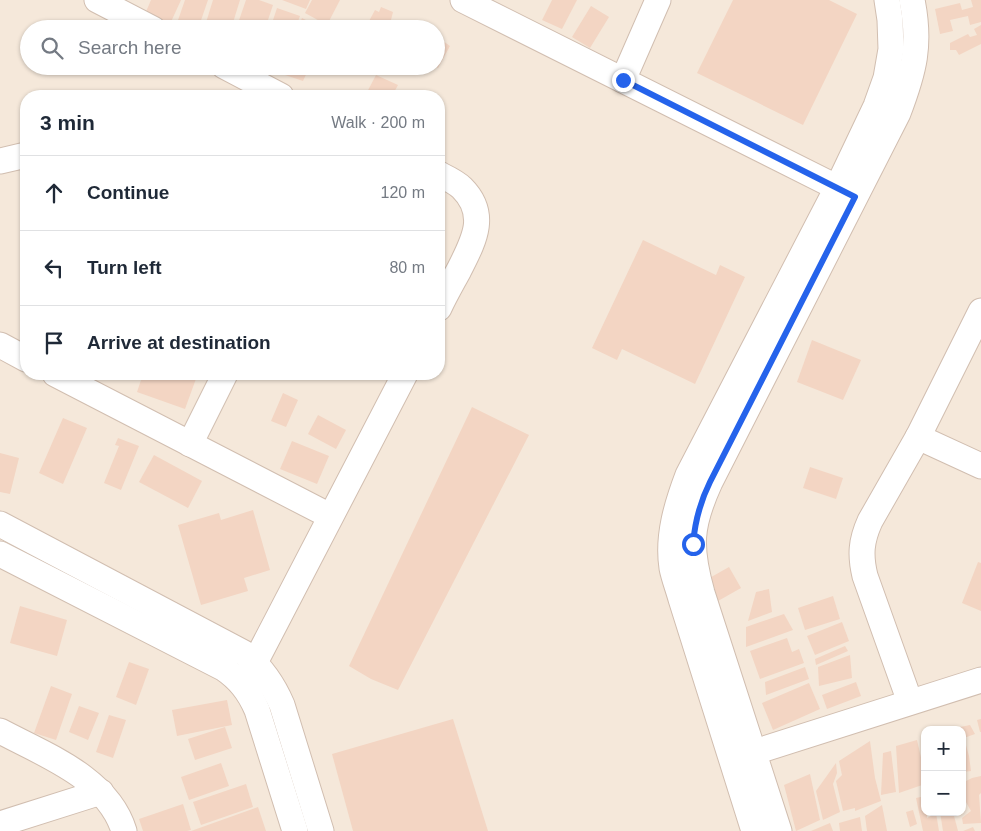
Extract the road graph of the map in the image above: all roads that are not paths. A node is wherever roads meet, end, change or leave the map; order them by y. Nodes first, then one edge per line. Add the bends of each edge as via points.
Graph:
1 (97, 0) edge
2 (463, 0) edge
3 (658, 0) edge
4 (887, 0) edge
5 (912, 0) edge
6 (136, 20) edge
7 (241, 75) edge
8 (623, 80) junction
9 (270, 90) edge
10 (20, 156) edge
11 (0, 161) edge
12 (445, 178) edge
13 (846, 192) junction
14 (445, 296) edge
15 (981, 311) edge
16 (0, 345) edge
17 (20, 356) edge
18 (67, 380) edge
19 (222, 380) edge
20 (402, 380) edge
21 (918, 437) junction
22 (190, 444) junction
23 (981, 466) edge
24 (330, 516) junction
25 (0, 524) edge
26 (0, 554) edge
27 (255, 662) junction
28 (981, 680) edge
29 (243, 685) junction
30 (910, 702) junction
31 (0, 732) edge
32 (742, 755) junction
33 (101, 792) junction
34 (0, 824) edge
35 (124, 831) edge
36 (295, 831) edge
37 (321, 831) edge
38 (754, 831) edge
39 (779, 831) edge

1 - 6 street
2 - 8 street
3 - 8 street
4 - 13 street via 891,49 886,78
5 - 13 street via 916,52 910,83 898,113
7 - 9 street
8 - 13 street
10 - 11 street
12 - 14 street via 470,197 477,221 471,246
13 - 32 street via 711,453 688,475 671,533 672,566 681,599
15 - 21 street
16 - 17 street
18 - 22 street
19 - 22 street
20 - 24 street
21 - 23 street
21 - 30 street via 868,527 861,560
22 - 24 street
24 - 27 street
25 - 27 street via 244,652
26 - 29 street via 223,668
27 - 29 street
27 - 37 street via 266,674 282,705
28 - 30 street
29 - 36 street via 257,710
30 - 32 street
31 - 33 street via 77,772
32 - 38 street
32 - 39 street
33 - 34 street
33 - 35 street via 121,820

